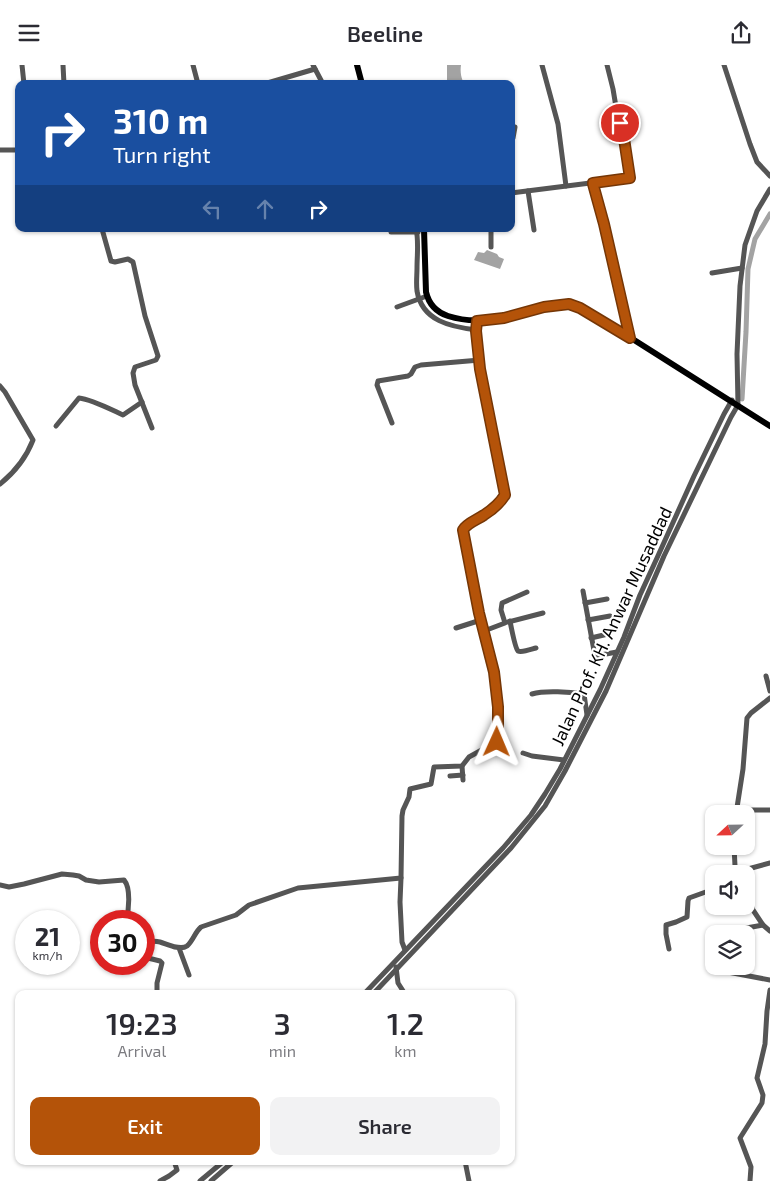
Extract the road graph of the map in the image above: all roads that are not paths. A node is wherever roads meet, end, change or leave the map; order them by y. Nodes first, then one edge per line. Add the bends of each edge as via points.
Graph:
1 (22, 65) edge
2 (63, 65) edge
3 (193, 65) edge
4 (357, 65) edge
5 (542, 65) edge
6 (607, 65) edge
7 (724, 65) edge
8 (314, 67) edge
9 (24, 80) edge
10 (64, 80) edge
11 (197, 80) edge
12 (276, 80) edge
13 (321, 80) edge
14 (361, 80) edge
15 (0, 150) edge
16 (15, 150) edge
17 (770, 177) edge
18 (593, 183) junction
19 (566, 185) junction
20 (770, 189) edge
21 (528, 191) junction
22 (515, 193) edge
23 (534, 230) dead end
24 (103, 232) edge
25 (420, 232) edge
26 (491, 232) edge
27 (491, 247) dead end
28 (742, 268) junction
29 (712, 273) dead end
30 (423, 298) junction
31 (397, 307) dead end
32 (477, 326) junction
33 (630, 338) junction
34 (480, 360) junction
35 (0, 386) edge
36 (737, 395) junction
37 (142, 402) junction
38 (729, 404) junction
39 (737, 407) junction
40 (392, 423) dead end
41 (56, 426) dead end
42 (770, 426) edge
43 (152, 428) dead end
44 (0, 483) edge
45 (582, 591) dead end
46 (527, 592) dead end
47 (608, 599) dead end
48 (585, 603) junction
49 (543, 613) dead end
50 (610, 616) dead end
51 (588, 620) junction
52 (481, 621) junction
53 (508, 622) junction
54 (456, 628) dead end
55 (484, 631) junction
56 (608, 635) dead end
57 (591, 637) junction
58 (536, 648) dead end
59 (617, 652) junction
60 (766, 676) dead end
61 (770, 691) edge
62 (532, 693) dead end
63 (770, 698) edge
64 (587, 715) junction
65 (581, 735) junction
66 (523, 753) dead end
67 (564, 760) junction
68 (462, 766) junction
69 (450, 776) dead end
70 (548, 796) junction
71 (738, 805) edge
72 (770, 810) edge
73 (755, 811) edge
74 (770, 863) edge
75 (755, 868) edge
76 (401, 878) junction
77 (0, 885) edge
78 (705, 892) edge
79 (128, 910) edge
80 (755, 912) edge
81 (439, 919) junction
82 (763, 925) junction
83 (755, 926) edge
84 (770, 931) edge
85 (155, 942) edge
86 (179, 948) junction
87 (669, 949) dead end
88 (405, 950) junction
89 (155, 960) edge
90 (394, 966) junction
91 (189, 975) dead end
92 (744, 975) edge
93 (770, 980) edge
94 (157, 990) edge
95 (368, 990) edge
96 (376, 990) edge
97 (402, 990) edge
98 (770, 990) edge
99 (175, 1165) edge
100 (219, 1165) edge
101 (229, 1165) edge
102 (466, 1165) edge
103 (209, 1174) junction
104 (212, 1180) edge
105 (160, 1181) edge
106 (200, 1181) edge
107 (470, 1181) edge
108 (750, 1181) edge

1 - 9 street
2 - 10 street
3 - 11 street
4 - 14 main road
5 - 19 street via 558,124
6 - 18 street via 630,177
7 - 17 street via 750,144
8 - 12 street
8 - 13 street
15 - 16 street
18 - 19 street
18 - 33 street
19 - 21 street
20 - 28 street via 750,230
21 - 22 street
21 - 23 street
24 - 37 street via 111,261 128,259 133,262 158,356 156,360 133,369
25 - 30 main road
26 - 27 street
28 - 29 street
28 - 36 street
30 - 31 street
30 - 32 main road via 432,308
32 - 33 main road via 544,307 569,304
32 - 34 street
33 - 38 main road
34 - 40 street via 421,365 408,376 378,381
34 - 52 street via 505,495 495,507 463,529
35 - 44 street via 33,441 20,465
36 - 38 street
36 - 39 street
37 - 41 street via 123,415 79,398
37 - 43 street
38 - 39 main road
38 - 59 street, Jalan Prof. KH. Anwar Musaddad
39 - 42 main road
39 - 65 street, Jalan Prof. KH. Anwar Musaddad via 664,556 613,677
45 - 48 street
46 - 53 street via 502,603
47 - 48 street
48 - 51 street
49 - 53 street
50 - 51 street
51 - 57 street
52 - 54 street
52 - 55 street
53 - 55 street
53 - 58 street via 518,650
55 - 68 street via 494,672 498,741 469,757
56 - 57 street
57 - 59 street via 595,656
59 - 64 street, Jalan Prof. KH. Anwar Musaddad
60 - 61 street
62 - 64 street via 584,694
63 - 71 street via 747,718
64 - 65 street, Jalan Prof. KH. Anwar Musaddad
65 - 67 street, Jalan Prof. KH. Anwar Musaddad
65 - 70 street, Jalan Prof. KH. Anwar Musaddad
66 - 67 street
67 - 70 street, Jalan Prof. KH. Anwar Musaddad
68 - 69 street via 463,777
68 - 76 street via 434,767 432,783 410,789 402,816
70 - 81 street, Jalan Prof. KH. Anwar Musaddad
72 - 73 street
74 - 75 street
76 - 86 street via 298,888 249,905 236,915 201,927 187,946
76 - 88 street via 402,942
77 - 79 street via 15,886 62,874 100,882 124,880
78 - 87 street via 689,898 687,917 666,925
80 - 82 street
81 - 88 street, Jalan Prof. KH. Anwar Musaddad
81 - 90 street, Jalan Prof. KH. Anwar Musaddad
82 - 83 street
82 - 84 street
85 - 86 street
86 - 91 street
88 - 90 street, Jalan Prof. KH. Anwar Musaddad
89 - 94 street via 162,963
90 - 95 street, Jalan Prof. KH. Anwar Musaddad
90 - 96 street, Jalan Prof. KH. Anwar Musaddad
90 - 97 street
92 - 93 street
98 - 108 street via 765,1044 757,1077 762,1103 740,1136 751,1167
99 - 105 street via 176,1170
100 - 103 street
101 - 104 street
102 - 107 street
103 - 104 street
103 - 106 street

